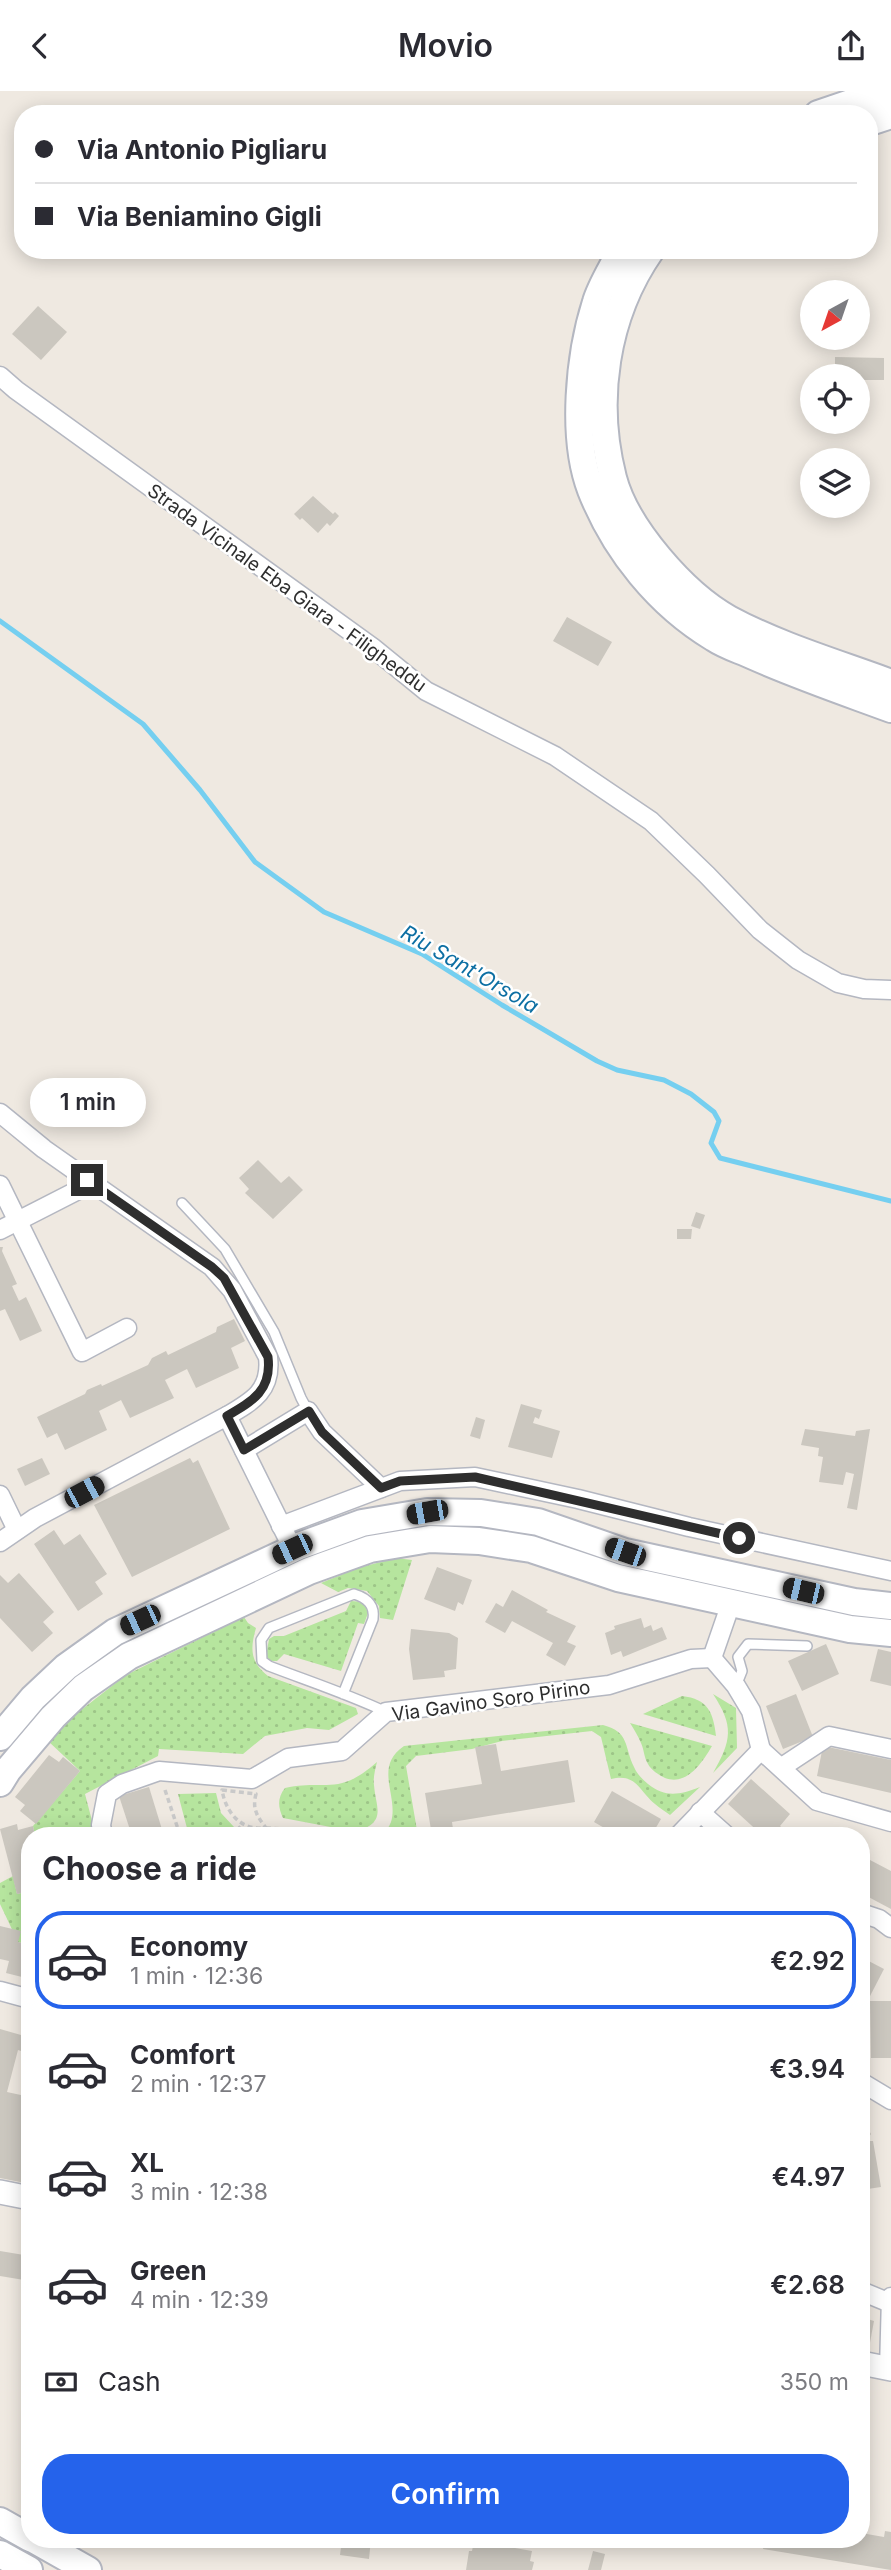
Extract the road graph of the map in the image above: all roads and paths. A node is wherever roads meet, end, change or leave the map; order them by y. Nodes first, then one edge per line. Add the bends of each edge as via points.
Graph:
1 (886, 91) edge
2 (845, 105) edge
3 (616, 259) edge
4 (646, 259) edge
5 (0, 376) edge
6 (891, 683) edge
7 (891, 709) edge
8 (891, 991) edge
9 (0, 1113) edge
10 (92, 1183) junction
11 (0, 1185) edge
12 (182, 1203) dead end
13 (18, 1221) junction
14 (0, 1230) edge
15 (127, 1328) dead end
16 (309, 1411) junction
17 (227, 1416) junction
18 (244, 1450) junction
19 (381, 1488) junction
20 (0, 1495) edge
21 (18, 1530) junction
22 (287, 1538) junction
23 (0, 1542) edge
24 (891, 1571) edge
25 (731, 1603) junction
26 (891, 1606) edge
27 (891, 1633) edge
28 (807, 1646) dead end
29 (712, 1658) junction
30 (736, 1686) junction
31 (343, 1694) junction
32 (386, 1713) junction
33 (0, 1737) edge
34 (891, 1749) edge
35 (761, 1750) junction
36 (782, 1767) junction
37 (159, 1771) junction
38 (0, 1783) edge
39 (699, 1812) junction
40 (891, 1822) edge
41 (244, 1826) joint
42 (101, 1827) edge
43 (177, 1827) edge
44 (254, 1827) edge
45 (264, 1827) edge
46 (686, 1827) edge
47 (716, 1827) edge
48 (870, 1916) edge
49 (891, 1928) edge
50 (0, 1991) edge
51 (21, 1997) edge
52 (870, 2088) edge
53 (891, 2100) edge
54 (0, 2192) edge
55 (21, 2196) edge
56 (870, 2295) edge
57 (891, 2297) edge
58 (890, 2303) edge
59 (870, 2365) edge
60 (890, 2369) edge
61 (0, 2521) edge
62 (21, 2533) edge
63 (49, 2548) edge
64 (0, 2554) edge
65 (29, 2570) edge
66 (88, 2570) edge

1 - 2 main road
3 - 7 main road via 596,299 579,391 590,488 607,526 669,605 715,639
4 - 6 main road via 619,308 604,392 607,447 614,481 629,514 685,587 727,618
5 - 8 street, Strada Vicinale Eba Giara - Filigheddu via 426,691 555,756 651,821 760,930 798,960 838,983
9 - 10 street
10 - 13 street
10 - 17 street via 212,1267 232,1290 268,1357 269,1376 250,1403
11 - 13 street
12 - 16 lane via 225,1249 274,1332
13 - 14 street
13 - 15 street via 82,1352
16 - 18 street
16 - 19 street via 322,1432
17 - 18 street
17 - 21 street
18 - 22 street
19 - 22 street
19 - 24 street via 400,1481 475,1477
20 - 21 street
21 - 23 street
22 - 26 main road via 427,1512 481,1513 538,1522 625,1552
22 - 33 main road via 115,1632 66,1667
25 - 27 main road via 850,1629
25 - 29 street
25 - 38 main road via 618,1578 531,1549 479,1541 429,1539 370,1549 309,1571 129,1655 83,1688 53,1717
28 - 30 lane via 748,1644 738,1657 742,1671
29 - 30 street
29 - 32 street, Via Gavino Soro Pirino via 691,1659 609,1685
30 - 35 street via 751,1711
31 - 31 lane via 269,1666 262,1661 261,1640 269,1628 354,1594 374,1610
31 - 32 lane
32 - 37 street, Via Gavino Soro Pirino via 342,1751 288,1759 252,1779
34 - 36 street via 829,1736
35 - 36 street
35 - 39 street
36 - 40 street via 817,1801
37 - 42 street, Via Gavino Soro Pirino via 107,1794
37 - 43 path
39 - 46 street
39 - 47 street
41 - 44 path
41 - 45 path via 224,1802 222,1790 256,1794 253,1803
48 - 49 street
50 - 51 street
52 - 53 street
54 - 55 street
56 - 58 street
57 - 58 street
58 - 60 street
59 - 60 street
61 - 62 main road
63 - 66 main road
64 - 65 main road

